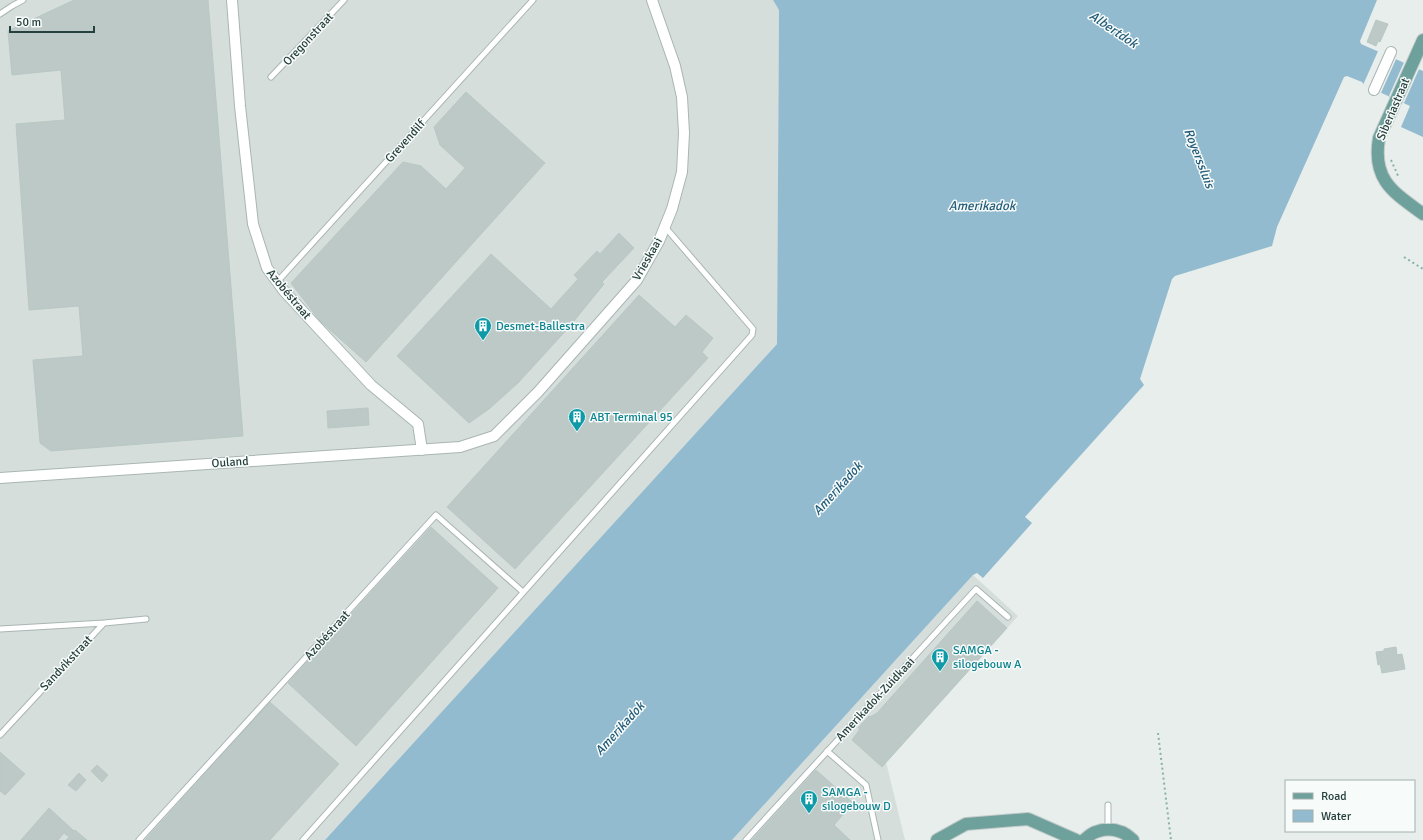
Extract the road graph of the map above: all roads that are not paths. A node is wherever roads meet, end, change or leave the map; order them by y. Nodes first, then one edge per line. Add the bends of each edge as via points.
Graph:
1 (23, 0) edge
2 (232, 0) edge
3 (344, 0) edge
4 (533, 0) edge
5 (652, 0) edge
6 (0, 14) edge
7 (1423, 40) edge
8 (1391, 52) dead end
9 (271, 78) dead end
10 (1374, 90) dead end
11 (1423, 214) edge
12 (665, 227) junction
13 (277, 282) junction
14 (460, 447) joint
15 (422, 450) junction
16 (0, 478) edge
17 (523, 592) junction
18 (1008, 617) dead end
19 (146, 619) dead end
20 (104, 623) junction
21 (0, 629) edge
22 (0, 735) edge
23 (827, 751) junction
24 (1108, 805) dead end
25 (1108, 829) junction
26 (139, 840) edge
27 (303, 840) edge
28 (746, 840) edge
29 (878, 840) edge
30 (937, 840) edge
31 (1076, 840) edge
32 (1084, 840) edge
33 (1133, 840) edge

1 - 6 lane
2 - 13 street, Azobéstraat via 253,224 267,268
3 - 9 lane, Oregonstraat
4 - 13 lane, Grevendilf
5 - 12 street, Vrieskaai via 675,66 683,104 682,172
7 - 11 main road, Siberiastraat via 1379,138 1377,152 1378,166 1383,179 1401,198
8 - 10 street, Siberiastraat
12 - 14 street, Vrieskaai via 637,280 538,392 494,436
12 - 17 lane via 753,329 752,335
13 - 15 street, Azobéstraat via 371,386 418,424
14 - 15 street, Ouland
15 - 16 street, Ouland
17 - 26 lane, Azobéstraat via 436,515
17 - 27 lane
18 - 23 lane, Amerikadok-Zuidkaai via 976,589
19 - 20 lane
20 - 21 lane
20 - 22 lane, Sandvikstraat
23 - 28 lane, Amerikadok-Zuidkaai
23 - 29 lane via 866,785
24 - 25 lane
25 - 32 main road via 1098,830
25 - 33 main road via 1118,830
30 - 31 main road via 966,824 1028,818

